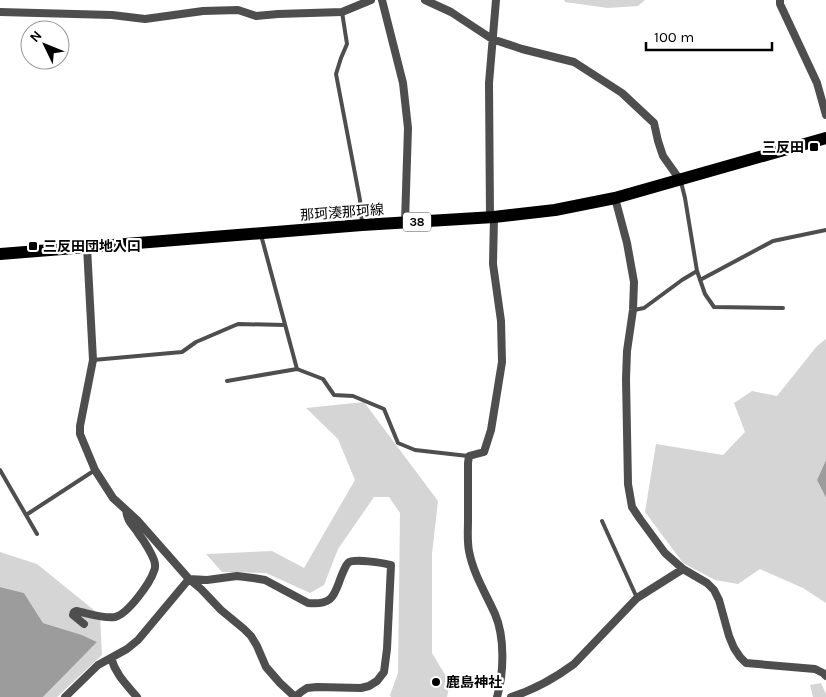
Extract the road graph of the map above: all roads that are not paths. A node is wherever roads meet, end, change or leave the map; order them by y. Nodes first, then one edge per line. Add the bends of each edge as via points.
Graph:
1 (239, 0) edge
2 (371, 0) edge
3 (382, 0) edge
4 (425, 0) edge
5 (496, 0) edge
6 (780, 0) edge
7 (238, 10) junction
8 (0, 12) edge
9 (342, 12) junction
10 (492, 39) junction
11 (826, 114) edge
12 (826, 138) edge
13 (680, 180) junction
14 (615, 198) junction
15 (492, 217) junction
16 (406, 222) junction
17 (362, 225) junction
18 (826, 230) edge
19 (261, 233) junction
20 (86, 247) junction
21 (0, 254) edge
22 (697, 271) junction
23 (700, 280) junction
24 (783, 308) dead end
25 (633, 310) junction
26 (284, 325) junction
27 (94, 360) junction
28 (297, 370) junction
29 (227, 381) dead end
30 (469, 456) junction
31 (0, 470) edge
32 (95, 470) junction
33 (126, 510) junction
34 (26, 515) junction
35 (602, 522) dead end
36 (37, 534) dead end
37 (683, 569) junction
38 (189, 579) junction
39 (637, 598) junction
40 (84, 624) dead end
41 (111, 658) junction
42 (826, 676) edge
43 (65, 697) edge
44 (137, 697) edge
45 (295, 697) edge
46 (497, 697) edge
47 (511, 697) edge

1 - 7 street
2 - 9 street
3 - 16 street via 402,83 408,128
4 - 10 street via 451,12
5 - 10 street
6 - 11 street via 817,83
7 - 8 street via 145,19
7 - 9 street via 256,16
9 - 17 lane via 347,44 336,74
10 - 13 street via 574,62 622,93 654,123 663,156
10 - 15 street via 489,83
12 - 13 main road, 那珂湊那珂線 / 38
13 - 14 main road, 那珂湊那珂線 / 38
13 - 22 lane
14 - 15 main road, 那珂湊那珂線 / 38 via 555,210
14 - 25 street via 634,282
15 - 16 main road, 那珂湊那珂線 / 38
15 - 30 street via 502,362 491,430 484,452
16 - 17 main road, 那珂湊那珂線 / 38
17 - 19 main road, 那珂湊那珂線 / 38
18 - 23 lane via 773,241
19 - 20 main road, 那珂湊那珂線 / 38
19 - 26 lane
20 - 21 main road, 那珂湊那珂線 / 38
20 - 27 street
22 - 23 lane
22 - 25 lane via 644,308
23 - 24 lane via 714,307
25 - 37 street via 626,379 628,484 632,507 665,552
26 - 27 lane via 238,324 196,342 182,352
26 - 28 lane
27 - 32 street via 80,434
28 - 29 lane
28 - 30 lane via 323,380 334,395 353,396 384,409 398,443 415,450
30 - 46 street via 469,551 499,626 502,655
31 - 34 lane
32 - 33 street via 113,498
32 - 34 lane
33 - 38 street
33 - 40 street via 128,520 151,552 155,570 143,591 118,615 74,612 72,615
34 - 36 lane
35 - 39 lane
37 - 39 street
37 - 42 street via 714,590 728,636 746,663 815,669
38 - 41 street via 138,640
38 - 45 street via 251,636 266,667
38 - 45 street via 237,576 264,580 316,604 331,598 347,564 352,561 391,565 388,649 384,672 377,682 361,688 307,688
39 - 47 street via 569,668 553,679
41 - 43 street
41 - 44 street via 118,675

